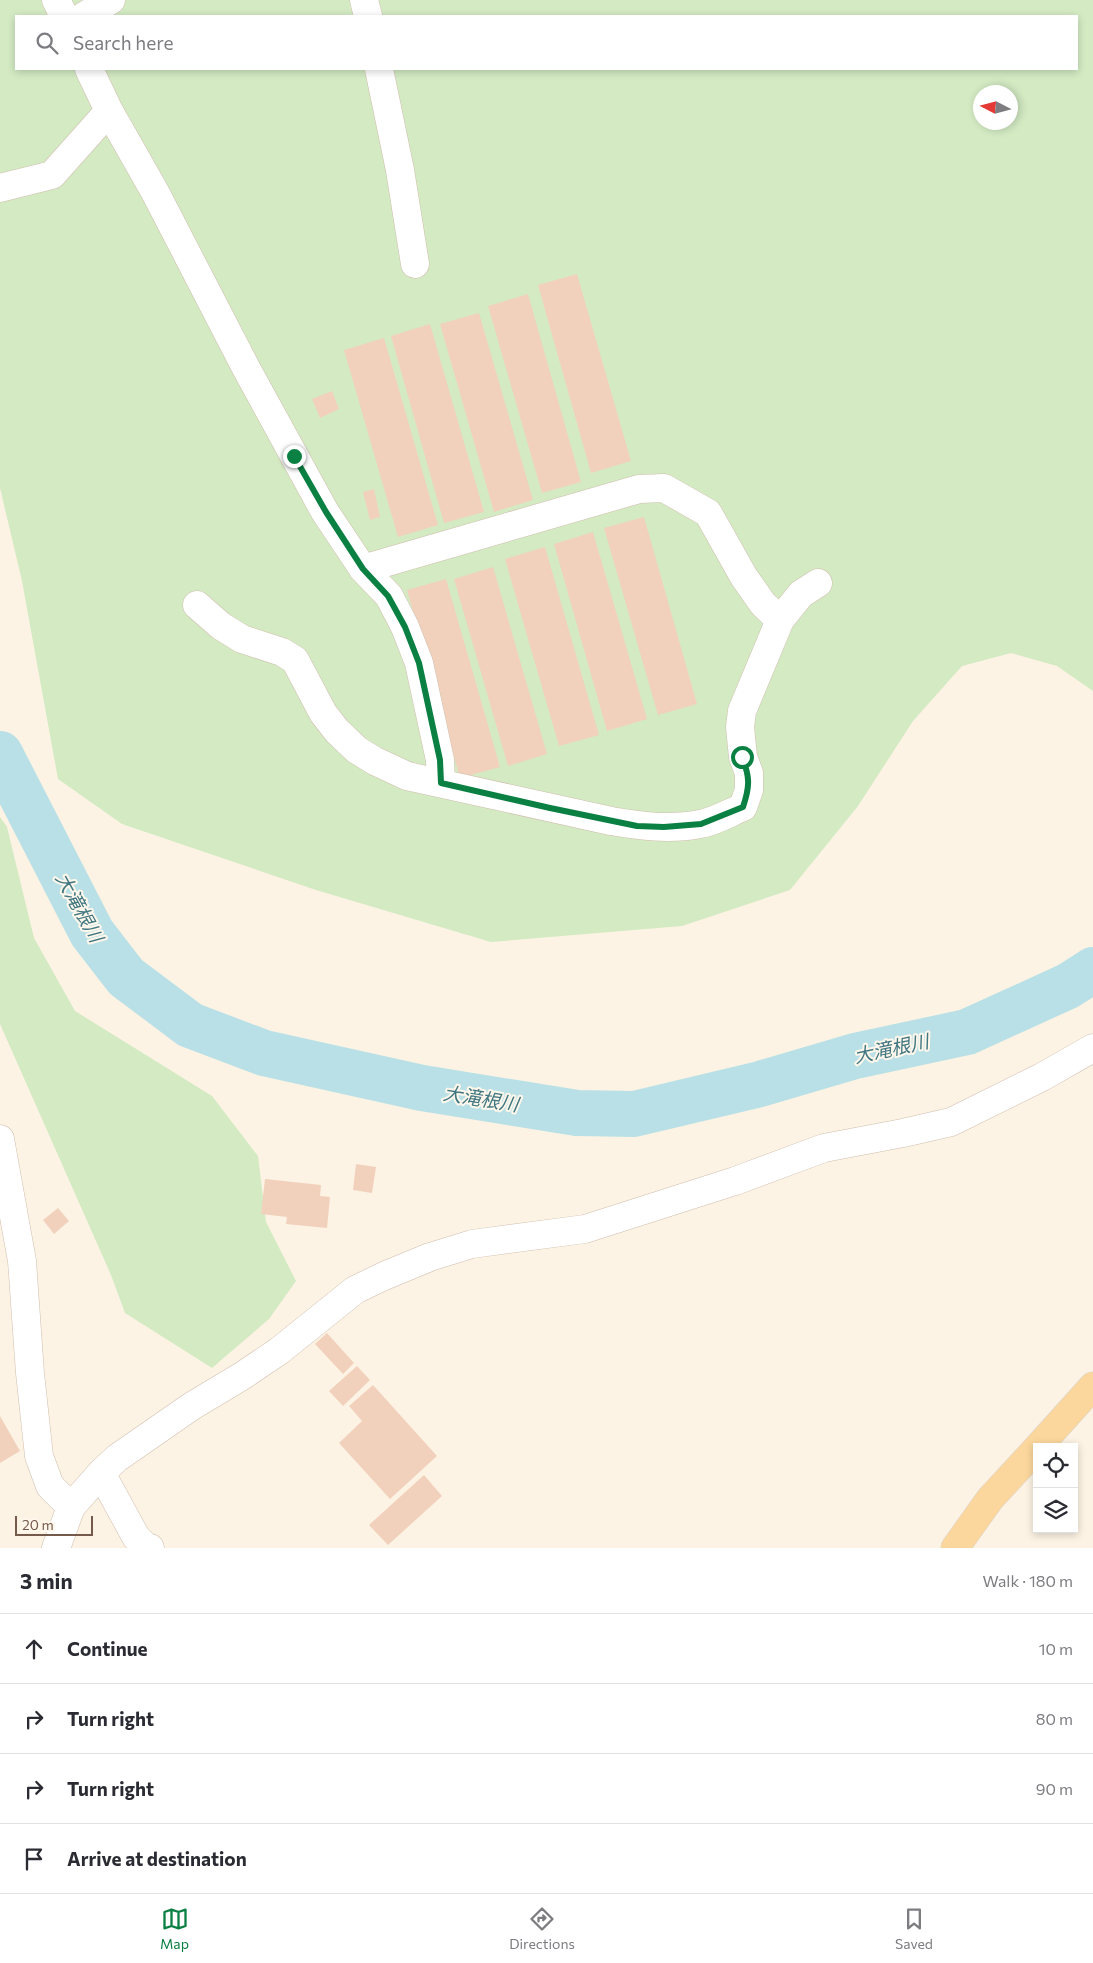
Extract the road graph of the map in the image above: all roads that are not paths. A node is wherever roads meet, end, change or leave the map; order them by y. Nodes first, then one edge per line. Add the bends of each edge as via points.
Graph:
1 (56, 0) edge
2 (111, 0) edge
3 (364, 0) edge
4 (64, 15) edge
5 (86, 15) edge
6 (368, 15) edge
7 (90, 70) edge
8 (378, 70) edge
9 (110, 111) junction
10 (0, 188) edge
11 (415, 264) dead end
12 (363, 569) junction
13 (818, 583) dead end
14 (197, 605) dead end
15 (780, 620) junction
16 (441, 783) junction
17 (1093, 1048) edge
18 (0, 1140) edge
19 (1093, 1386) edge
20 (1041, 1443) edge
21 (1033, 1451) edge
22 (101, 1473) junction
23 (71, 1507) junction
24 (56, 1548) edge
25 (150, 1548) edge
26 (955, 1548) edge

1 - 4 street
2 - 5 street
3 - 6 street
7 - 9 street
8 - 11 street via 400,170
9 - 10 street via 52,175
9 - 12 street via 299,464
12 - 15 street via 639,489 664,488 708,513 744,577 763,604
12 - 16 street via 388,596 419,663 440,760
13 - 15 street via 801,594
14 - 16 street via 242,639 282,652 295,660 323,713 357,750 407,776
15 - 16 street via 742,711 742,757 749,773 749,790 743,807 701,824 637,826
17 - 22 street via 951,1122 824,1148 735,1181 584,1229 472,1244 384,1276 355,1290 279,1351 146,1437
18 - 23 street via 22,1261 39,1456 50,1486
19 - 20 main road
21 - 26 main road via 990,1499
22 - 23 street
22 - 25 street via 136,1538
23 - 24 street

